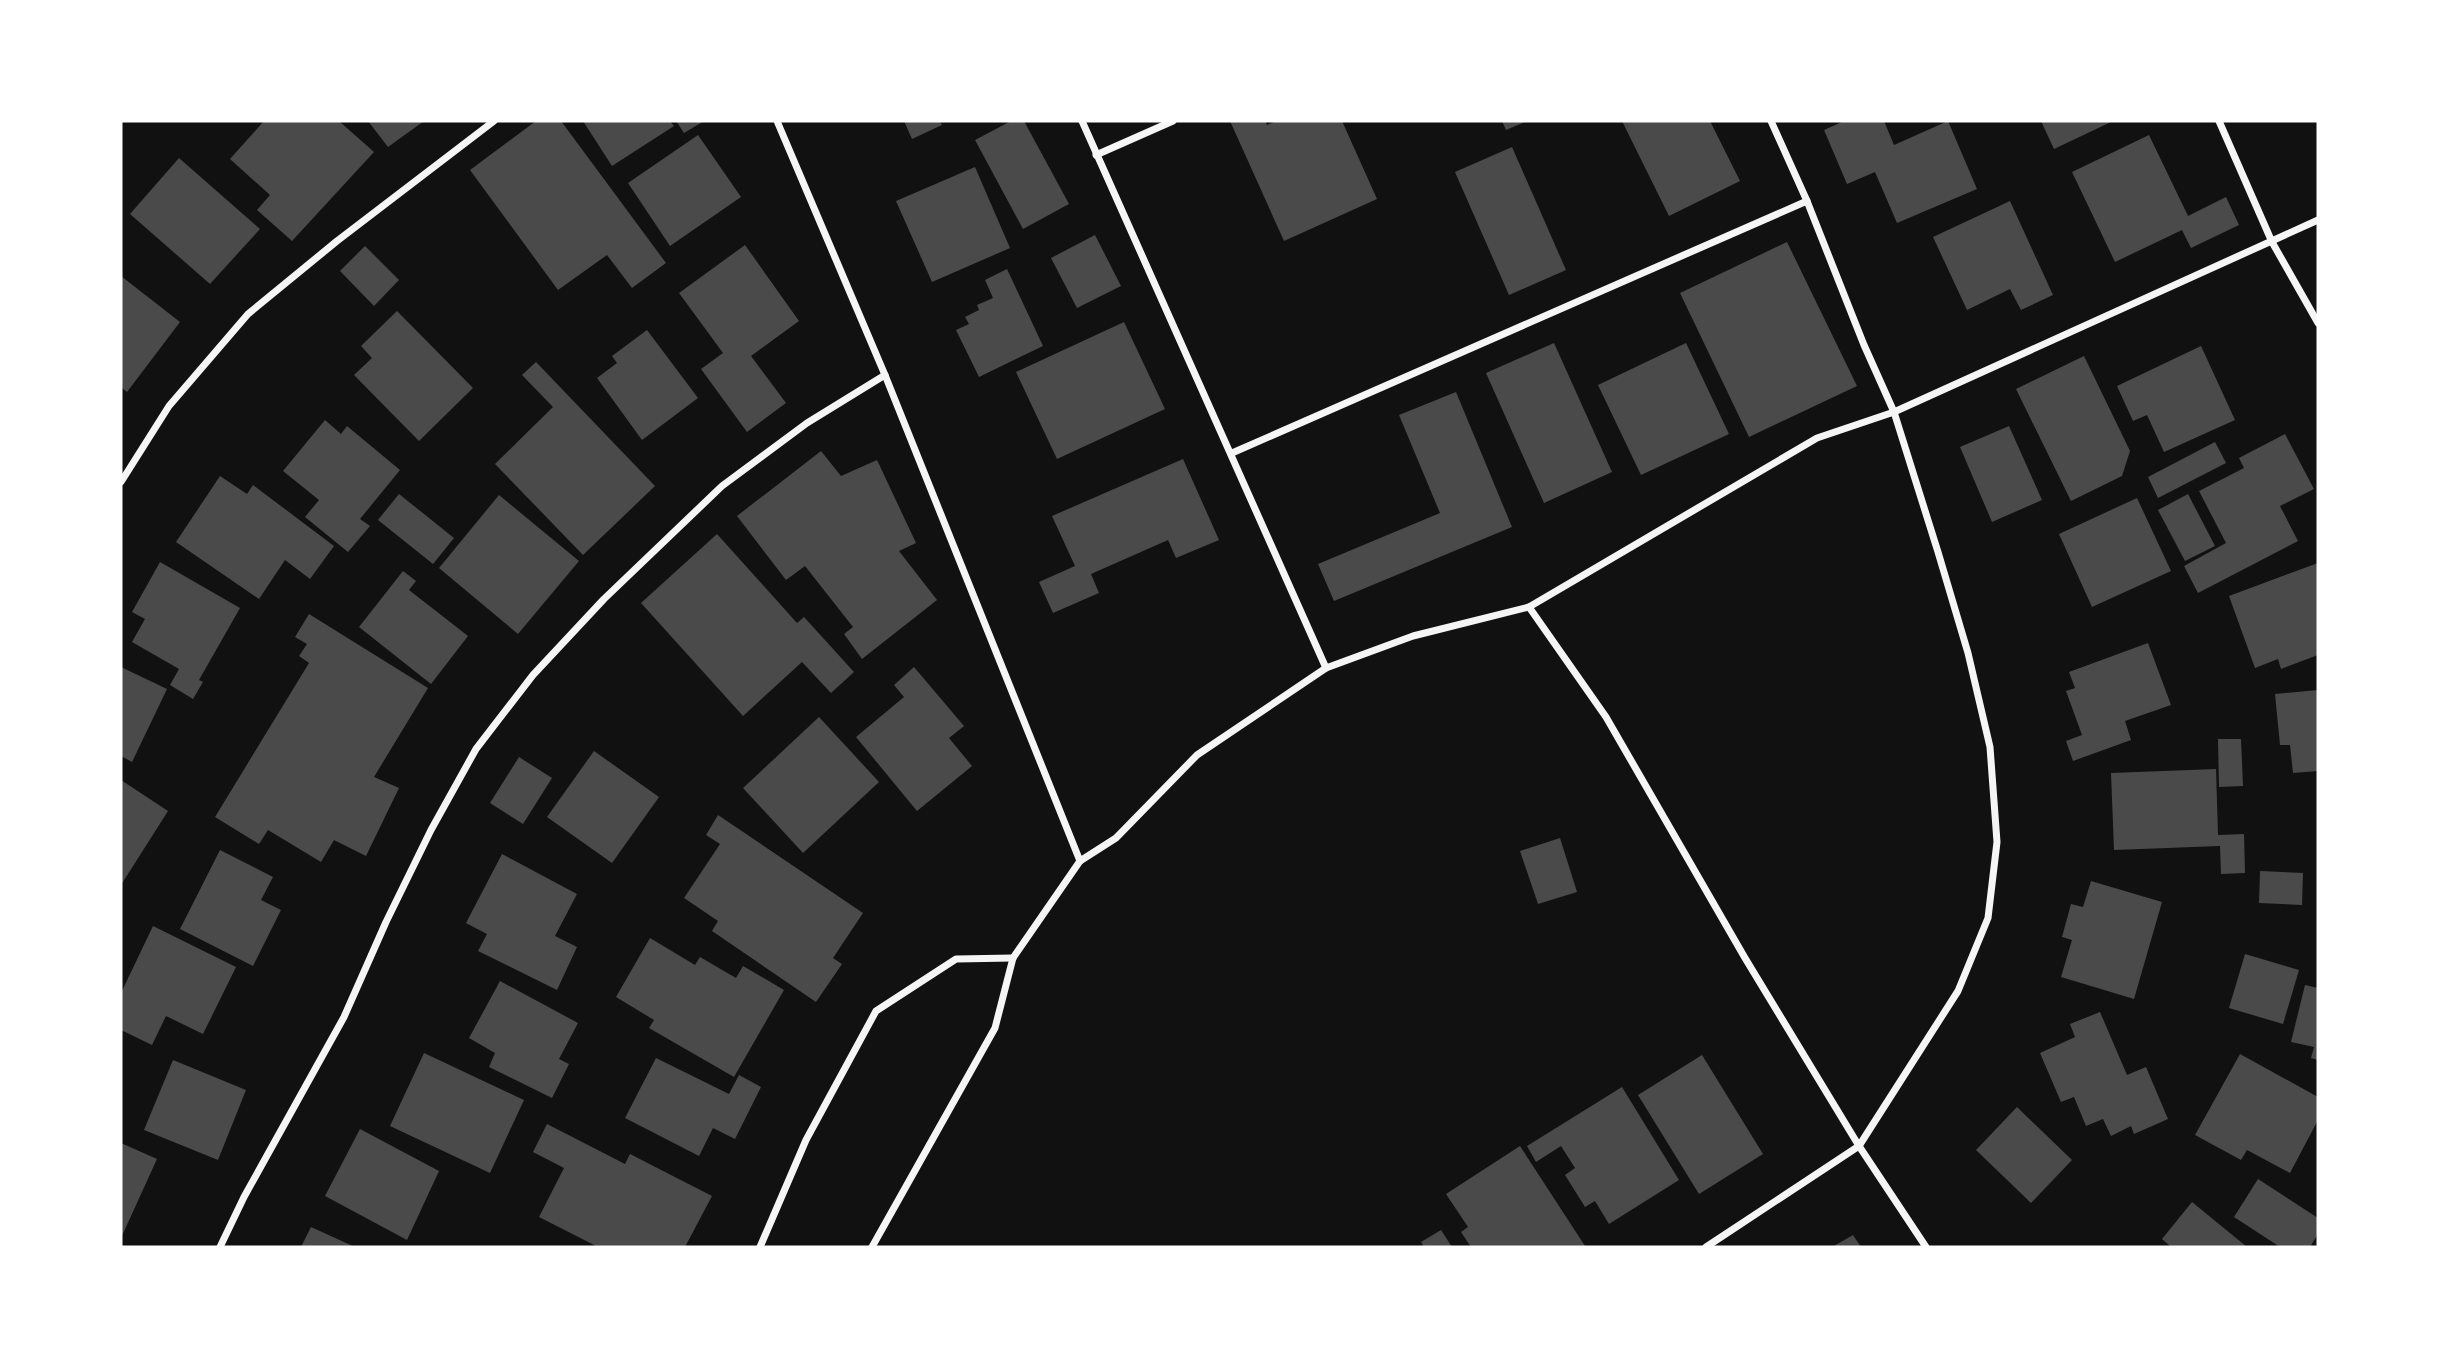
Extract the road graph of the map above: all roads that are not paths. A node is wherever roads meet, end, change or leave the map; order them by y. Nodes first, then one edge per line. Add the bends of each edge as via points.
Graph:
1 (494, 121) edge
2 (778, 121) edge
3 (1082, 121) edge
4 (1173, 121) edge
5 (1771, 121) edge
6 (2219, 121) edge
7 (1096, 155) junction
8 (1807, 201) junction
9 (2318, 220) edge
10 (2272, 242) junction
11 (2318, 323) edge
12 (885, 375) junction
13 (1894, 412) junction
14 (1232, 453) junction
15 (121, 482) edge
16 (1529, 607) junction
17 (1326, 668) junction
18 (1080, 861) junction
19 (1013, 958) junction
20 (1859, 1146) junction
21 (220, 1247) edge
22 (760, 1247) edge
23 (872, 1247) edge
24 (1706, 1247) edge
25 (1926, 1247) edge

1 - 15 street via 248,314 169,407
2 - 12 street
3 - 7 street
4 - 7 street
5 - 8 street
6 - 10 street
7 - 14 street
8 - 13 street
8 - 14 street
9 - 10 street
10 - 11 street
10 - 13 street
12 - 18 street
12 - 21 street via 807,423 722,486 586,618 533,675 476,749 431,830 344,1017
13 - 16 street via 1816,438
13 - 20 street via 1968,653 1990,747 1997,842 1988,918 1958,991
14 - 17 street
16 - 17 street via 1413,636
16 - 20 street via 1606,717
17 - 18 street via 1197,755 1116,838
18 - 19 street
19 - 22 street via 956,958 876,1011 806,1140
19 - 23 street via 995,1028
20 - 24 street
20 - 25 street

